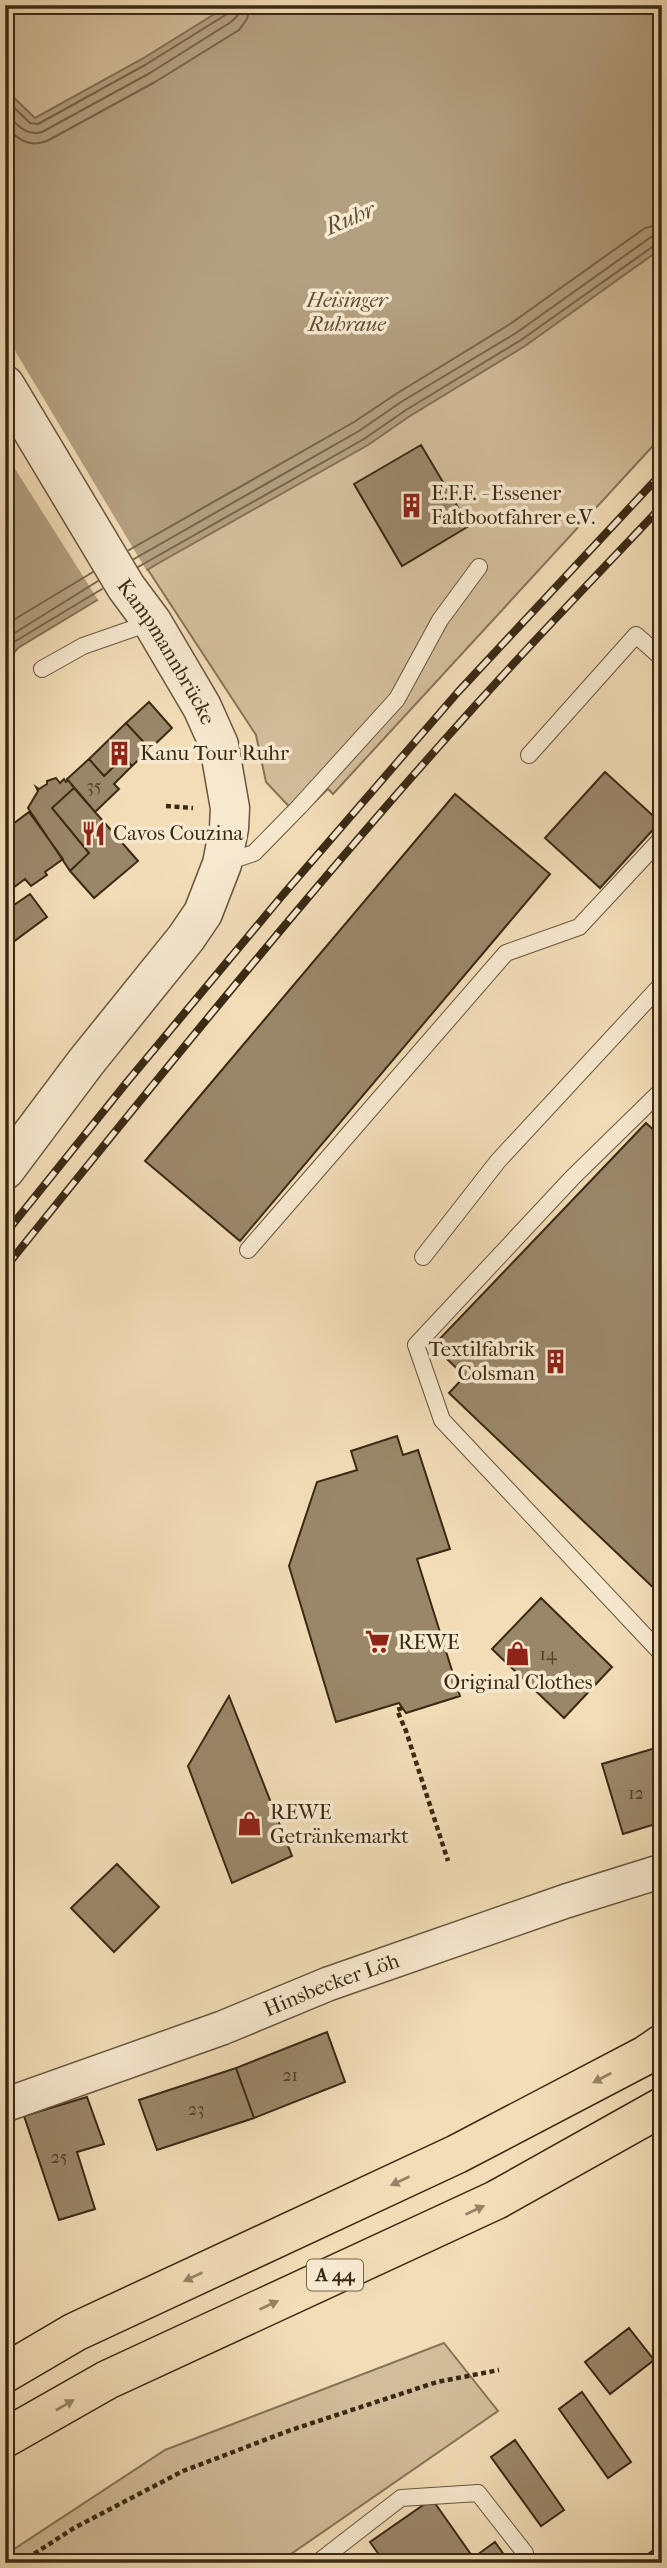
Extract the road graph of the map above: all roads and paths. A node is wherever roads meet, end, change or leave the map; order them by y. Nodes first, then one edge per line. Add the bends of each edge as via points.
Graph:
1 (5, 385) edge
2 (479, 567) dead end
3 (152, 622) junction
4 (662, 658) edge
5 (42, 668) dead end
6 (530, 755) dead end
7 (662, 838) edge
8 (222, 864) junction
9 (662, 984) edge
10 (662, 1090) edge
11 (5, 1170) edge
12 (248, 1251) dead end
13 (423, 1257) dead end
14 (662, 1654) edge
15 (402, 1708) dead end
16 (448, 1861) dead end
17 (662, 1871) edge
18 (662, 2044) edge
19 (5, 2105) edge
20 (662, 2107) edge
21 (499, 2370) dead end
22 (5, 2373) edge
23 (5, 2438) edge
24 (525, 2553) dead end
25 (20, 2563) edge
26 (317, 2563) edge

1 - 3 street, Kampmannbrücke via 126,587
2 - 8 lane via 440,620 397,699 367,734 254,853
3 - 5 lane via 83,646
3 - 8 street, Kampmannbrücke via 202,707 219,746 230,808
4 - 6 lane via 636,635
7 - 12 lane via 579,927 506,953
8 - 11 street, Kampmannbrücke via 203,914 186,938
9 - 13 lane via 498,1161
10 - 14 lane via 573,1177 416,1345 442,1420
15 - 16 path via 397,1710
17 - 19 street, Hinsbecker Löh via 328,1984 222,2028
18 -> 22 highway via 457,2154 75,2332
23 -> 20 highway, A 44 via 107,2380 496,2200
21 - 25 path via 437,2382 183,2471 85,2521
24 - 26 lane via 478,2493 401,2498

